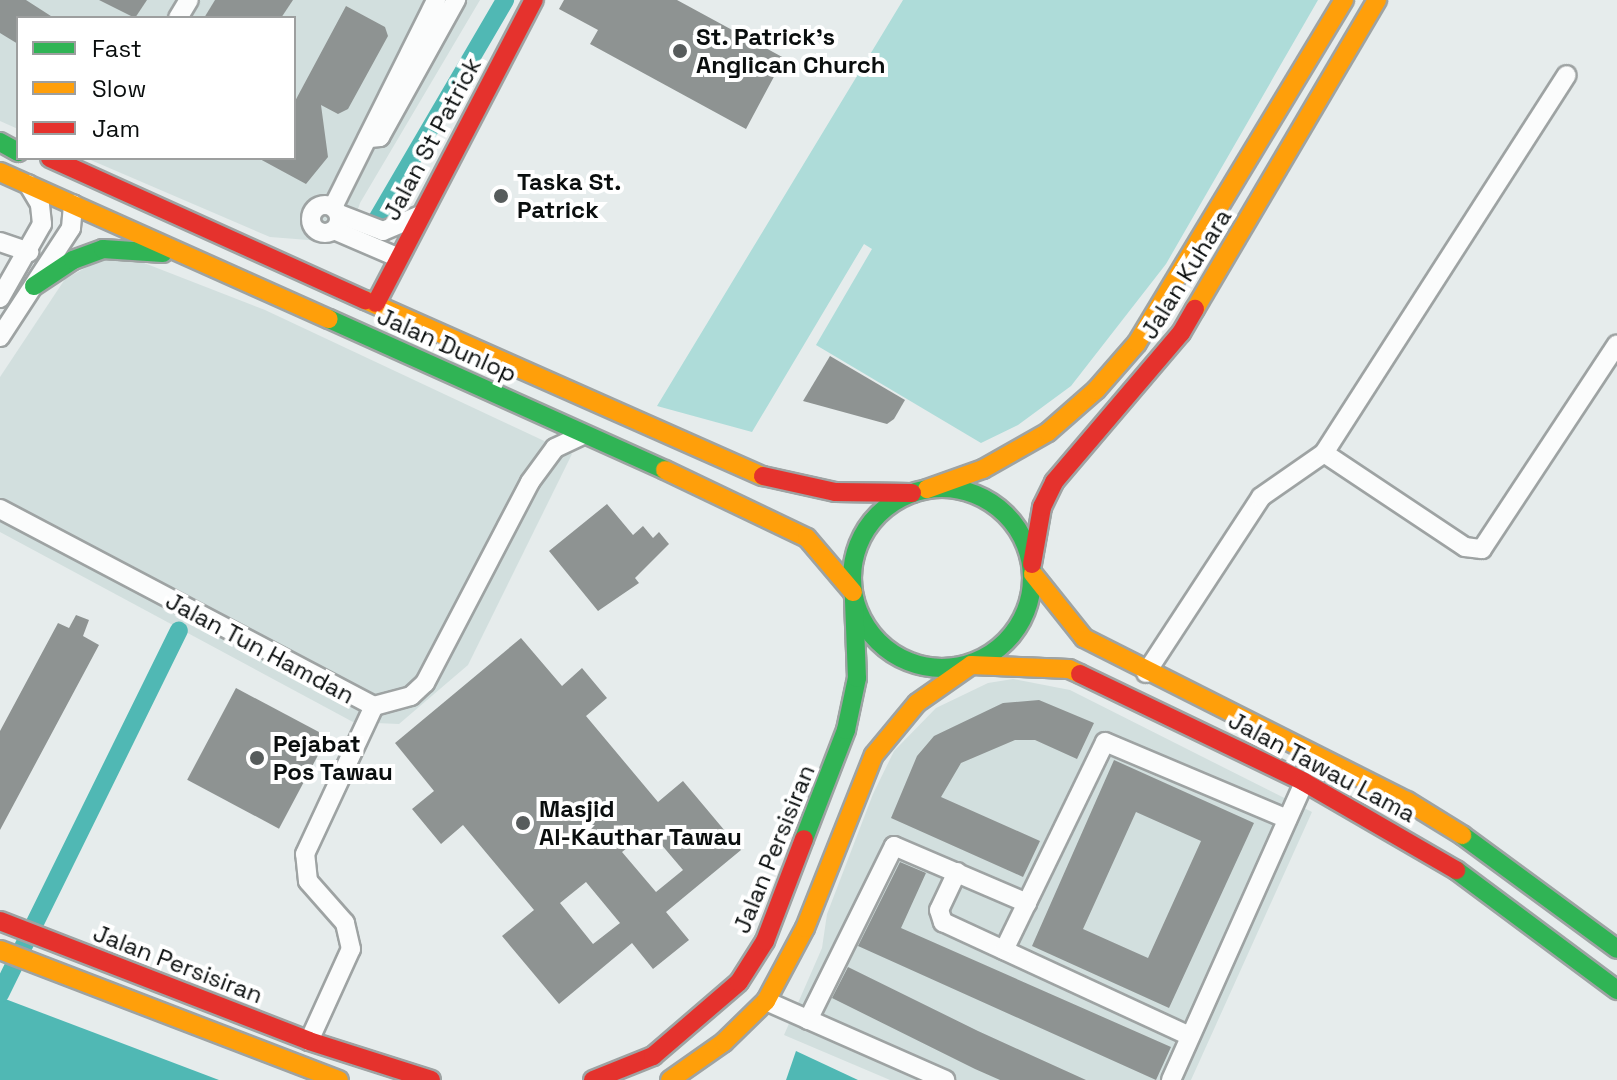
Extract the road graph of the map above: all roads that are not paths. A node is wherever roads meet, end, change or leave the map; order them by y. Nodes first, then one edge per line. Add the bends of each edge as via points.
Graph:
1 (436, 0) edge
2 (456, 0) edge
3 (534, 0) edge
4 (1344, 0) edge
5 (1377, 0) edge
6 (1567, 75) dead end
7 (370, 138) junction
8 (31, 160) edge
9 (54, 160) edge
10 (0, 172) edge
11 (28, 184) junction
12 (73, 204) junction
13 (418, 216) junction
14 (335, 217) junction
15 (0, 242) edge
16 (29, 252) junction
17 (397, 257) junction
18 (193, 258) junction
19 (34, 286) junction
20 (0, 298) edge
21 (376, 303) junction
22 (0, 337) edge
23 (1617, 344) edge
24 (435, 365) junction
25 (583, 435) junction
26 (1324, 453) junction
27 (919, 491) junction
28 (0, 509) edge
29 (1033, 569) junction
30 (854, 596) junction
31 (971, 665) junction
32 (1146, 673) junction
33 (374, 706) junction
34 (1304, 782) junction
35 (1287, 819) junction
36 (957, 872) junction
37 (1027, 903) junction
38 (6, 923) edge
39 (1617, 949) edge
40 (0, 950) edge
41 (1004, 950) junction
42 (1617, 990) edge
43 (766, 1001) junction
44 (808, 1020) junction
45 (1190, 1036) junction
46 (309, 1041) junction
47 (339, 1080) edge
48 (431, 1080) edge
49 (593, 1080) edge
50 (670, 1080) edge
51 (945, 1080) edge
52 (1171, 1080) edge

1 - 7 street via 367,129
2 - 7 street via 380,137
3 - 13 main road, Jalan St Patrick
4 - 27 main road, Jalan Kuhara via 1137,343 1096,390 1038,438 983,469
5 - 29 main road, Jalan Kuhara via 1181,333 1054,482 1042,507
6 - 26 street
7 - 14 street
8 - 12 main road via 62,178
9 - 21 main road, Jalan Dunlop
10 - 11 main road, Jalan Dunlop
11 - 12 main road, Jalan Dunlop
11 - 16 street via 42,214
12 - 18 main road, Jalan Dunlop
12 - 19 street via 71,228
13 - 14 street via 383,231
13 - 17 main road, Jalan St Patrick
14 - 17 street
15 - 16 street
16 - 20 street
17 - 21 main road, Jalan St Patrick
18 - 19 main road via 103,249 73,260
18 - 24 main road, Jalan Dunlop
19 - 22 street
21 - 24 main road via 395,336
21 - 27 main road, Jalan Dunlop via 787,484 835,492
23 - 26 street via 1482,549 1465,547
24 - 25 main road, Jalan Dunlop
25 - 30 main road, Jalan Dunlop via 781,522 807,538
25 - 33 street, Jalan Tun Hamdan via 555,448 530,482 425,683 411,696
26 - 32 street via 1261,497
27 - 29 main road via 955,489 983,498 1006,514 1023,537
27 - 30 main road via 872,521 859,543
28 - 33 street, Jalan Tun Hamdan
29 - 31 main road via 1030,603 1018,630 997,651
29 - 32 main road, Jalan Tawau Lama via 1084,638
30 - 31 main road via 866,628 886,649 912,664 942,669
30 - 49 main road, Jalan Persisiran via 857,678 846,730 765,941 739,982 702,1019 653,1056
31 - 34 main road, Jalan Tawau Lama via 1045,664 1069,669
31 - 43 main road via 910,710 874,755 805,928
32 - 39 main road, Jalan Tawau Lama via 1407,801 1481,847
33 - 46 street via 305,854 308,881 345,923 351,949
34 - 35 street
34 - 42 main road, Jalan Tawau Lama via 1448,864
35 - 37 street via 1105,742
35 - 45 street
36 - 37 street
36 - 41 street via 939,917
36 - 44 street via 901,847 890,848
37 - 41 street
38 - 46 main road, Jalan Persisiran
40 - 47 main road, Jalan Persisiran
41 - 45 street
43 - 44 street
43 - 50 main road via 724,1042
44 - 51 street
45 - 52 street
46 - 48 main road, Jalan Persisiran

